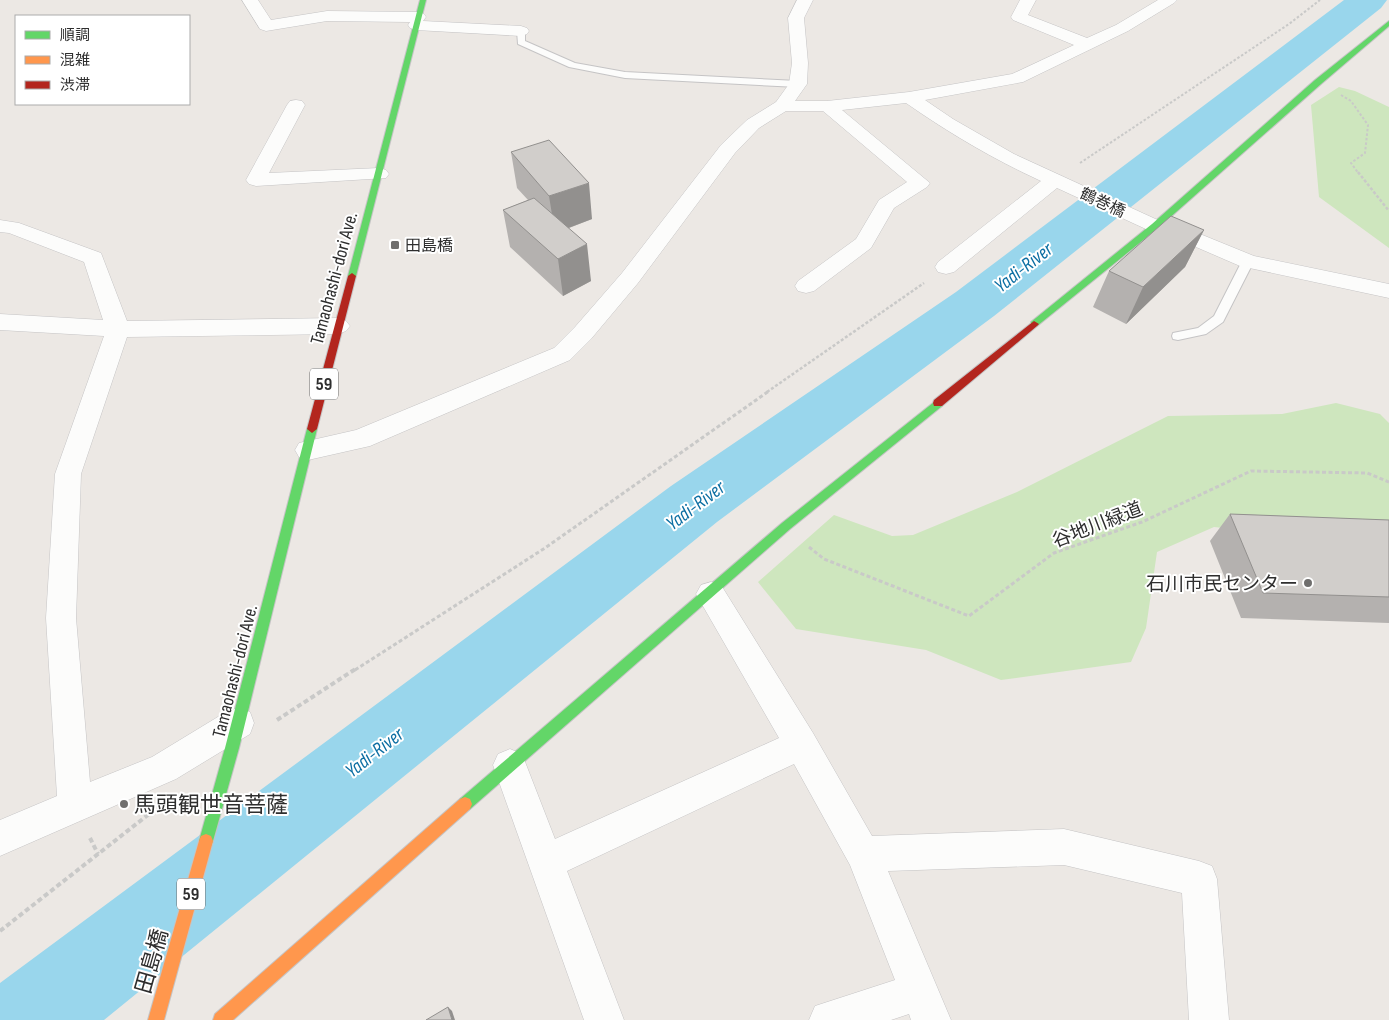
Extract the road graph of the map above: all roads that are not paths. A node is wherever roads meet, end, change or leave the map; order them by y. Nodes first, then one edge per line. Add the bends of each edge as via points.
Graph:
1 (250, 0) edge
2 (423, 0) edge
3 (805, 0) edge
4 (1028, 0) edge
5 (1169, 0) edge
6 (417, 21) junction
7 (1389, 23) edge
8 (521, 31) joint
9 (1087, 44) junction
10 (798, 84) junction
11 (909, 97) junction
12 (296, 105) dead end
13 (782, 106) junction
14 (827, 106) junction
15 (380, 174) junction
16 (1058, 181) junction
17 (1152, 223) junction
18 (0, 226) edge
19 (1248, 261) junction
20 (946, 267) road end
21 (806, 286) dead end
22 (1389, 291) edge
23 (0, 322) edge
24 (338, 326) junction
25 (118, 329) junction
26 (1178, 336) dead end
27 (308, 450) junction
28 (711, 594) junction
29 (235, 736) junction
30 (801, 744) junction
31 (510, 765) junction
32 (226, 769) joint
33 (75, 806) junction
34 (0, 838) edge
35 (862, 854) junction
36 (546, 862) junction
37 (924, 1006) edge
38 (156, 1020) edge
39 (221, 1020) edge
40 (604, 1020) edge
41 (829, 1020) edge
42 (1209, 1020) edge

1 - 6 street via 266,26 327,16
2 - 6 street, Tamaohashi-dori Ave. / 59
3 - 10 street via 796,18 800,63
4 - 9 street via 1019,17
5 - 9 street
6 - 8 street
6 - 15 street, Tamaohashi-dori Ave. / 59
7 - 17 street
8 - 10 lane via 521,42 572,65 625,76
9 - 11 street via 1017,78
10 - 13 street
11 - 14 street
11 - 16 street, 鶴巻橋 via 947,124 1007,158
12 - 15 street via 256,180
13 - 14 street
13 - 27 street via 753,124 728,149 630,278 562,354 361,439
14 - 21 street via 920,183 886,204 864,244
15 - 24 street, Tamaohashi-dori Ave. / 59
16 - 17 street, 鶴巻橋
16 - 20 street
17 - 19 street, 鶴巻橋
17 - 28 street via 786,526
18 - 25 street via 12,227 93,258
19 - 22 street, 鶴巻橋
19 - 26 lane via 1219,318 1202,331
23 - 25 street
24 - 25 street
24 - 27 street, Tamaohashi-dori Ave. / 59
25 - 33 street via 68,474 62,618
27 - 29 street, Tamaohashi-dori Ave. / 59
28 - 30 street
28 - 31 street
29 - 32 street, Tamaohashi-dori Ave. / 59
29 - 33 street
30 - 35 street
30 - 36 street
31 - 36 street
31 - 39 street
32 - 38 street, 田島橋 / 59
33 - 34 street
35 - 37 street
35 - 42 street via 1064,847 1199,879
36 - 40 street
37 - 41 street

